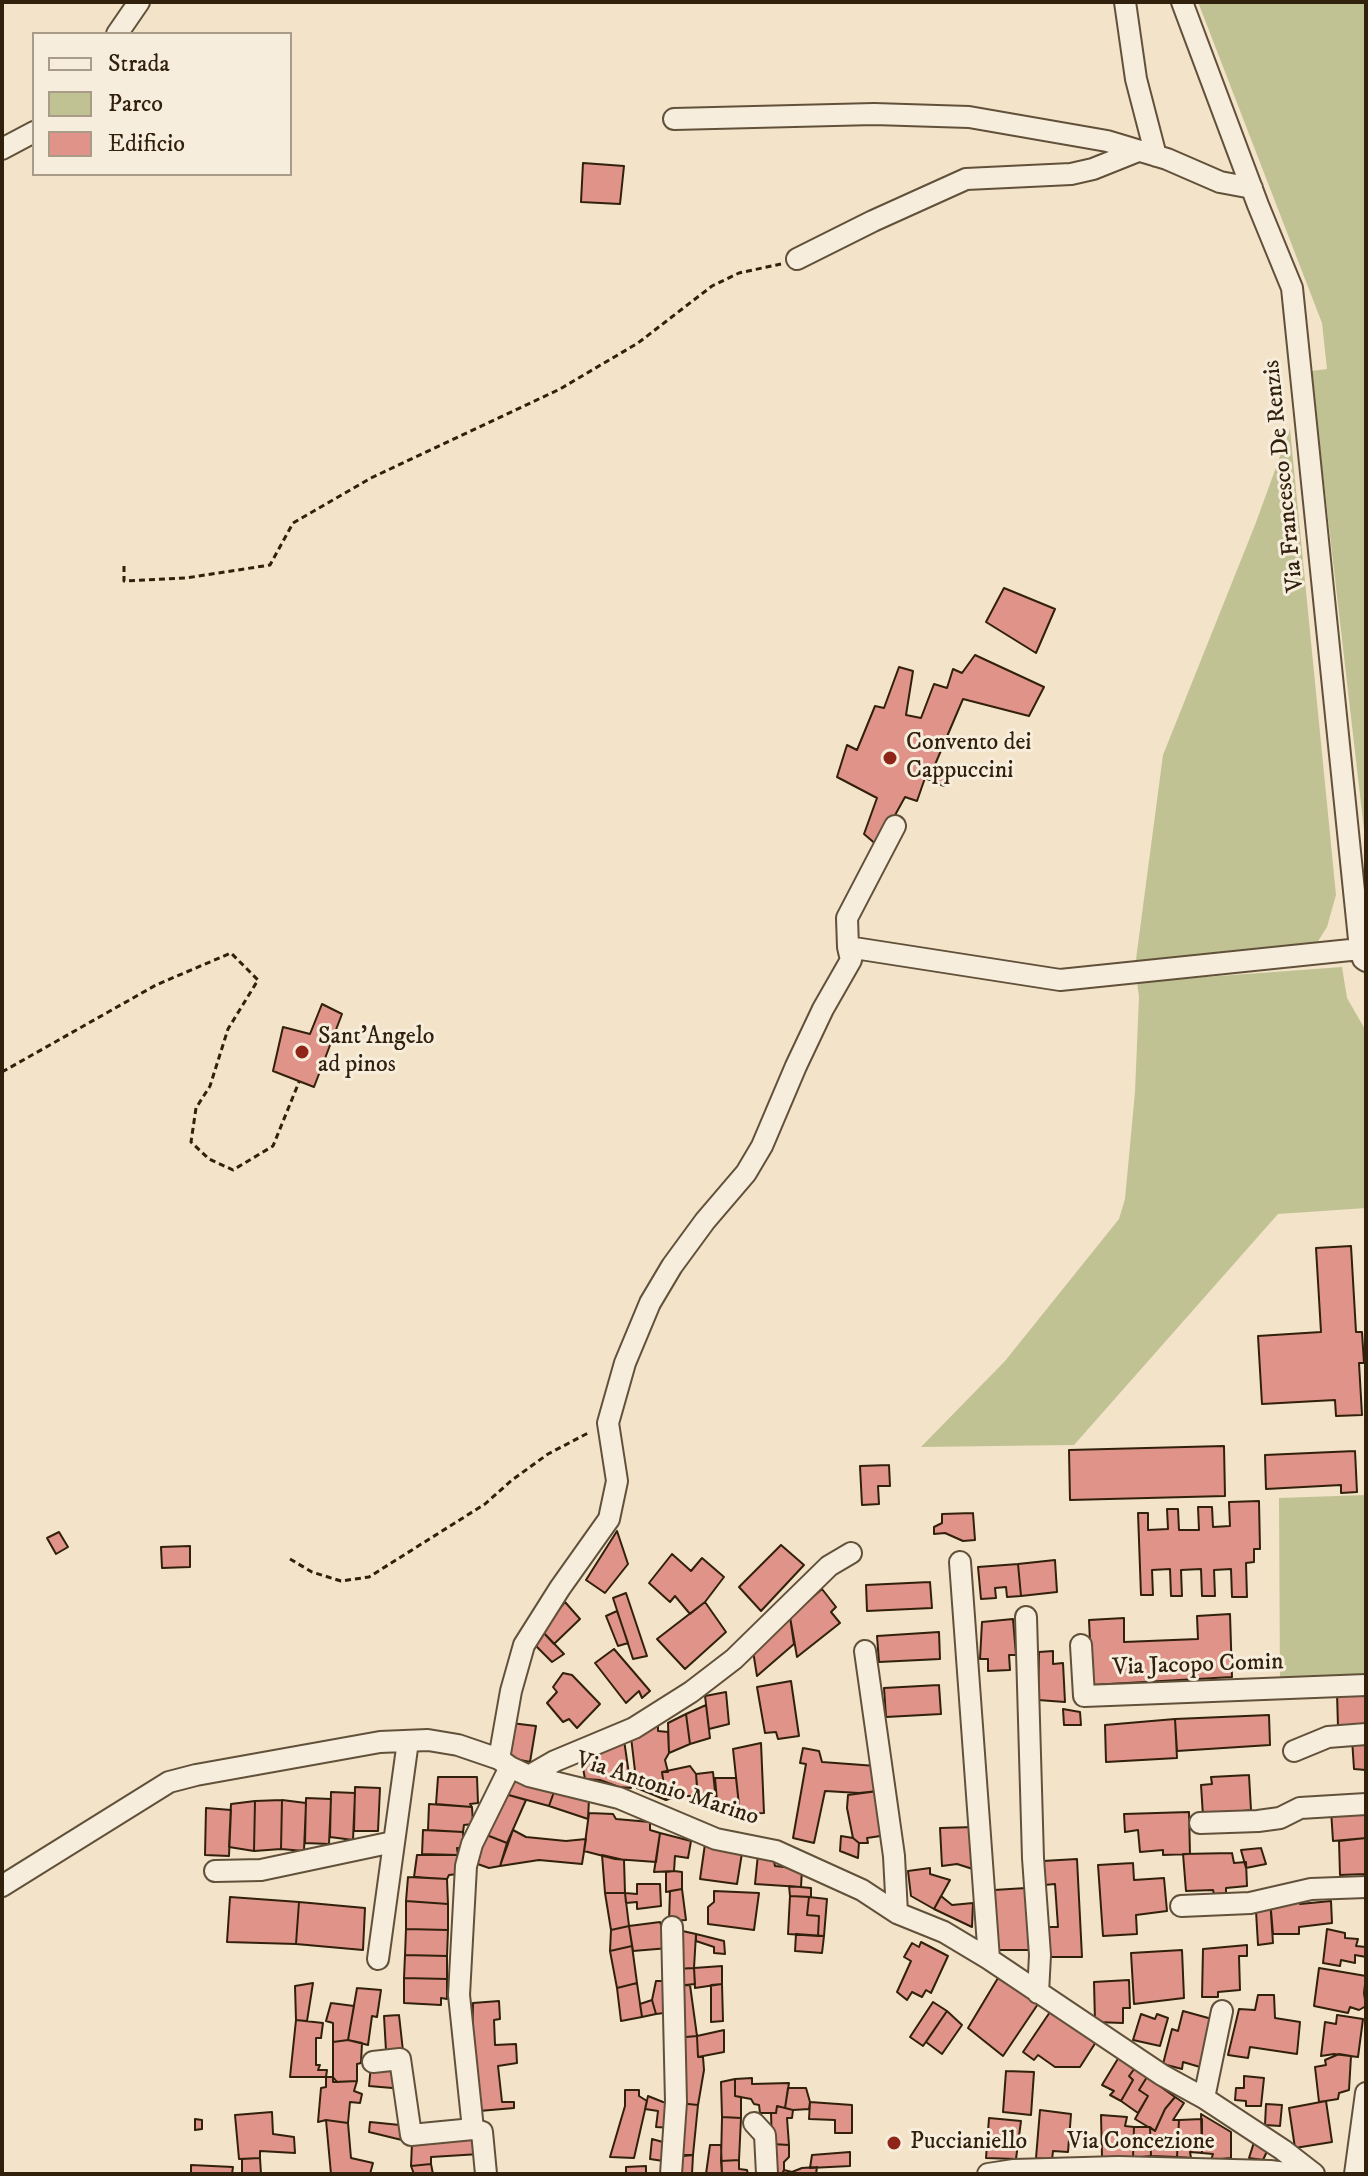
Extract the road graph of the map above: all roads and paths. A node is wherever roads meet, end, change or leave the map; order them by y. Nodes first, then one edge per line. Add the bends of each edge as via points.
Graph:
1 (139, 2) edge
2 (1125, 2) edge
3 (1182, 2) edge
4 (118, 32) edge
5 (674, 119) dead end
6 (32, 133) edge
7 (2, 149) edge
8 (1147, 154) junction
9 (1252, 188) junction
10 (797, 259) joint
11 (124, 566) dead end
12 (895, 826) dead end
13 (850, 954) junction
14 (1363, 955) edge
15 (2, 1072) edge
16 (299, 1082) dead end
17 (608, 1423) junction
18 (851, 1553) dead end
19 (290, 1559) dead end
20 (960, 1562) dead end
21 (1026, 1617) dead end
22 (1081, 1645) dead end
23 (865, 1651) dead end
24 (1366, 1685) edge
25 (1366, 1734) edge
26 (408, 1741) junction
27 (1294, 1751) dead end
28 (512, 1767) junction
29 (1366, 1804) edge
30 (1200, 1823) dead end
31 (393, 1842) junction
32 (215, 1871) dead end
33 (2, 1886) edge
34 (1366, 1887) edge
35 (1181, 1906) dead end
36 (897, 1913) junction
37 (672, 1927) dead end
38 (378, 1959) dead end
39 (989, 1959) junction
40 (1038, 1993) junction
41 (1222, 2011) dead end
42 (373, 2062) dead end
43 (1366, 2093) edge
44 (1204, 2098) junction
45 (754, 2123) dead end
46 (473, 2129) junction
47 (1155, 2171) edge
48 (486, 2174) edge
49 (671, 2174) edge
50 (767, 2174) edge
51 (988, 2174) edge
52 (1294, 2174) edge
53 (1314, 2174) edge
54 (1355, 2174) edge

1 - 4 street
2 - 8 street
3 - 9 street, Via Francesco De Renzis
5 - 8 street via 969,117 1069,133
6 - 7 street
8 - 9 street via 1220,182
8 - 10 street via 1071,174 966,179
9 - 14 street, Via Francesco De Renzis via 1292,288
10 - 11 path via 739,273 712,286 638,343 560,389 371,478 293,523 270,565 124,581
12 - 13 street via 847,918
13 - 14 street via 1060,980
13 - 17 street via 762,1146 650,1303
15 - 16 path via 156,985 231,953 258,980 228,1029 210,1086 196,1108 191,1142 209,1159 233,1170 273,1146
17 - 19 path via 548,1454 485,1504 369,1577 341,1581
17 - 28 street via 617,1481 609,1519 524,1645 511,1691
18 - 28 street via 829,1566 734,1659 652,1719 555,1761
20 - 39 street
21 - 40 street
22 - 24 street, Via Jacopo Comin via 1084,1696
23 - 36 street
25 - 27 street via 1328,1737
26 - 28 street, Via Antonio Marino via 443,1742
26 - 31 street
26 - 33 street, Via Antonio Marino via 169,1782
28 - 36 street, Via Antonio Marino via 619,1798 716,1839 776,1851 862,1890
28 - 46 street via 466,1866 459,1995
29 - 30 street via 1300,1808 1258,1821
31 - 32 street via 261,1870
31 - 38 street
34 - 35 street via 1311,1889 1250,1903
36 - 39 street, Via Antonio Marino via 944,1932
37 - 49 street via 676,2102
39 - 40 street, Via Antonio Marino
40 - 44 street, Via Antonio Marino
41 - 44 street
42 - 46 street via 400,2059 411,2135
43 - 54 street
44 - 53 street, Via Antonio Marino
45 - 50 street via 765,2135
46 - 48 street via 482,2132
47 - 51 street, Via Concezione
47 - 52 street, Via Concezione

